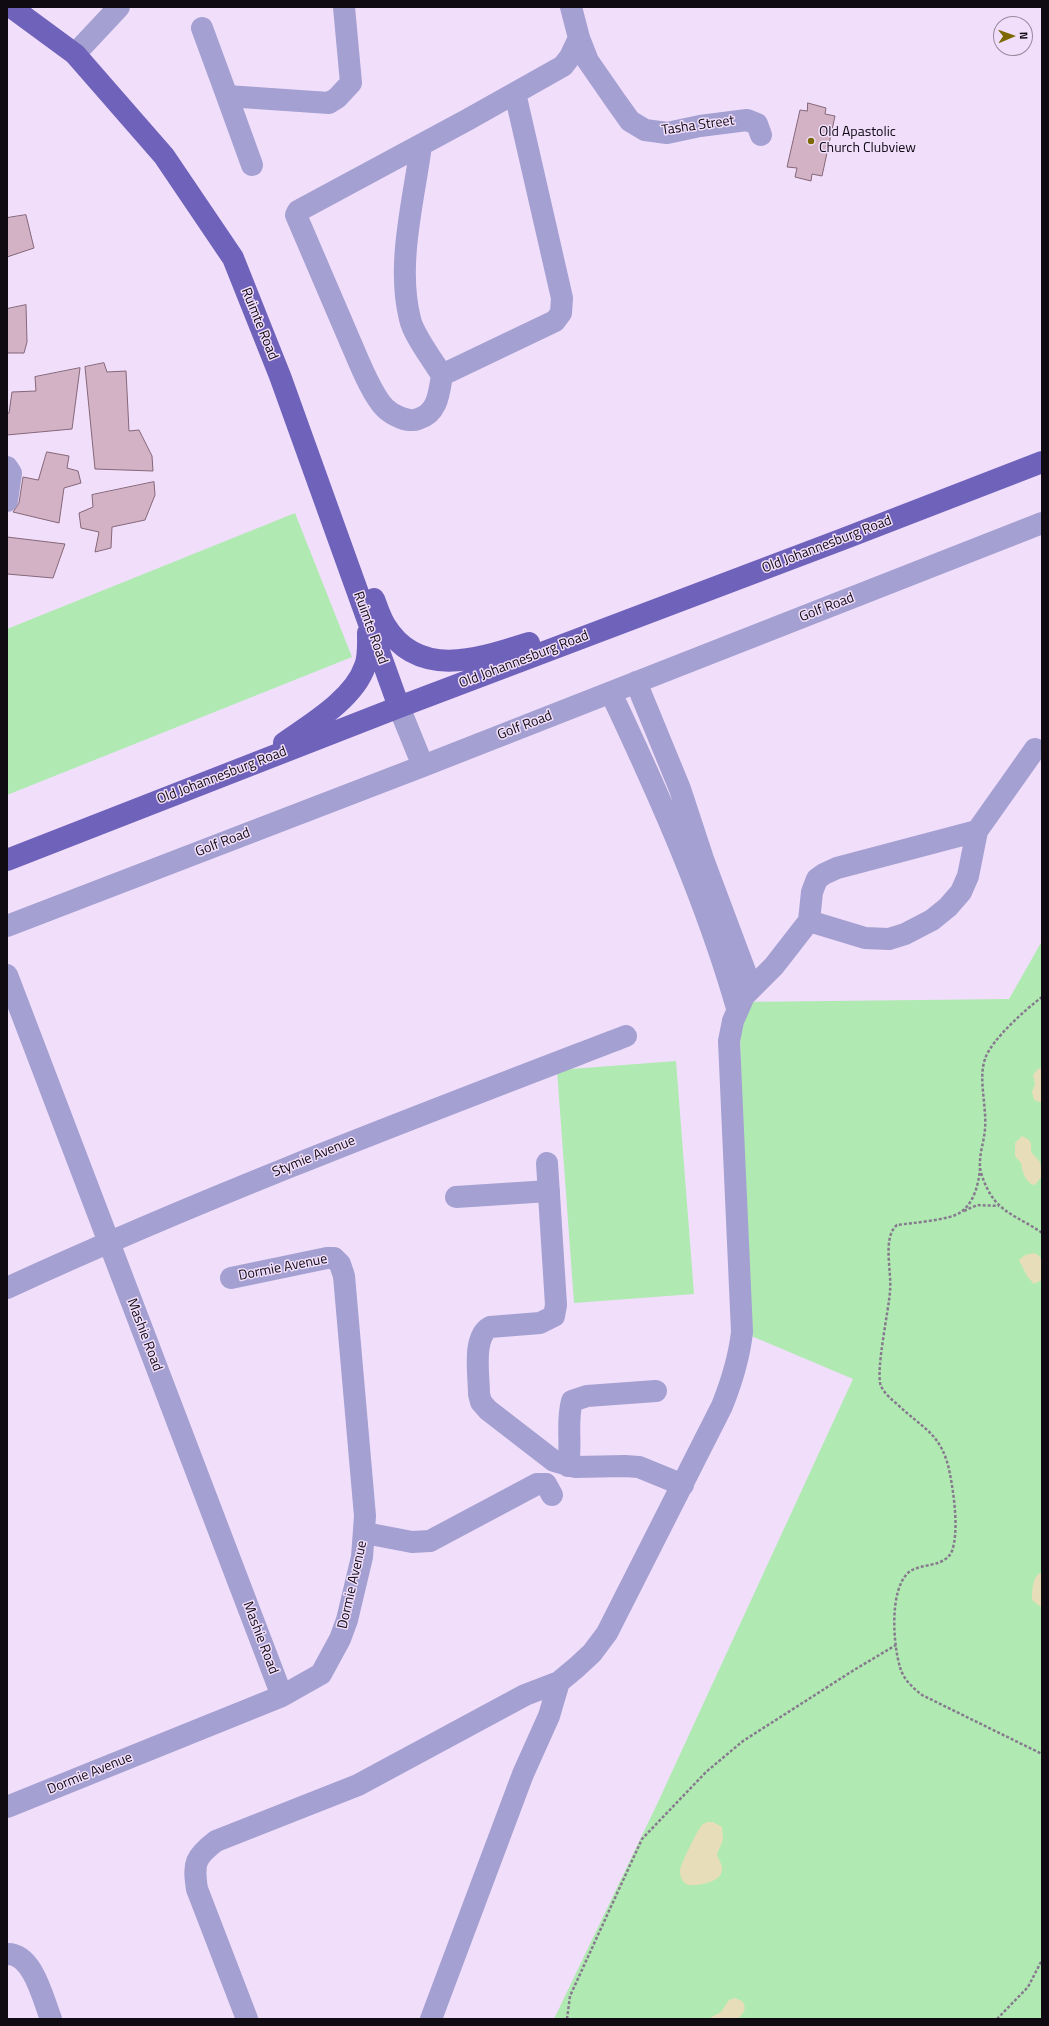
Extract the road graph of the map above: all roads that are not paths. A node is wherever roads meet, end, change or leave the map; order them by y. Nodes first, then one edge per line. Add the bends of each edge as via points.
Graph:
1 (11, 7) edge
2 (119, 7) edge
3 (344, 7) edge
4 (575, 21) edge
5 (202, 28) dead end
6 (75, 54) junction
7 (515, 93) junction
8 (227, 96) junction
9 (761, 135) dead end
10 (422, 145) junction
11 (252, 165) dead end
12 (442, 375) junction
13 (296, 420) junction
14 (1042, 462) edge
15 (7, 467) edge
16 (7, 501) edge
17 (1042, 523) edge
18 (369, 624) junction
19 (619, 624) junction
20 (636, 682) junction
21 (611, 693) junction
22 (399, 707) junction
23 (1035, 749) dead end
24 (257, 762) junction
25 (423, 766) junction
26 (977, 830) junction
27 (7, 860) edge
28 (809, 921) junction
29 (7, 926) edge
30 (7, 975) edge
31 (752, 987) junction
32 (737, 1008) junction
33 (626, 1036) dead end
34 (547, 1163) dead end
35 (549, 1191) junction
36 (456, 1197) dead end
37 (108, 1242) junction
38 (231, 1278) dead end
39 (7, 1288) edge
40 (656, 1390) dead end
41 (568, 1466) junction
42 (683, 1485) junction
43 (552, 1494) dead end
44 (365, 1533) junction
45 (559, 1682) junction
46 (525, 1695) junction
47 (282, 1696) junction
48 (549, 1716) junction
49 (7, 1807) edge
50 (7, 1954) edge
51 (51, 2019) edge
52 (247, 2019) edge
53 (431, 2019) edge

1 - 6 main road, Ruimte Road
2 - 6 street
3 - 8 street via 351,83 337,98 329,103
4 - 7 street via 570,57 562,66
4 - 9 street, Tasha Street via 588,61 630,121 637,127 650,132 667,133 747,120 757,124
5 - 8 street
6 - 13 main road, Ruimte Road via 164,156 233,258
7 - 10 street
7 - 12 street via 562,298 561,313 555,320
8 - 11 street
10 - 12 street via 405,258 406,294 412,324
10 - 12 street via 301,209 296,215 365,374 384,408 394,416 414,420 426,416 434,409
13 - 18 main road, Ruimte Road
13 - 19 main road via 334,497 384,624 399,643 416,655 440,661 466,660 491,655 560,633 597,625
14 - 19 main road, Old Johannesburg Road
15 - 16 street via 11,473
17 - 20 street, Golf Road
18 - 22 main road, Ruimte Road
18 - 24 main road via 366,665 358,683 344,698 310,725
19 - 22 main road, Old Johannesburg Road
20 - 21 street, Golf Road
20 - 31 street via 680,789 703,860
21 - 25 street, Golf Road
21 - 32 street via 637,747 688,868 724,960
22 - 24 main road, Old Johannesburg Road
22 - 25 street
23 - 26 street
24 - 27 main road, Old Johannesburg Road
25 - 29 street, Golf Road
26 - 28 street via 837,868 824,874 814,884
26 - 28 street via 968,876 961,892 948,908 921,927 889,939 865,938
28 - 31 street via 774,966
30 - 37 street, Mashie Road
31 - 32 street
32 - 42 street via 729,1041 742,1332 734,1378
33 - 37 street, Stymie Avenue via 390,1127
34 - 35 street
35 - 36 street
35 - 41 street via 556,1305 554,1316 540,1323 490,1327 484,1330 478,1342 479,1394 481,1402 488,1410 554,1461
37 - 39 street, Stymie Avenue
37 - 47 street, Mashie Road
38 - 44 street, Dormie Avenue via 327,1258 334,1258 340,1264 348,1311
40 - 41 street via 587,1396 572,1401 569,1418 571,1450
41 - 42 street via 639,1467
42 - 45 street via 601,1643
43 - 44 street via 546,1484 537,1484 430,1540 412,1542
44 - 47 street, Dormie Avenue via 362,1557 340,1639 321,1674
45 - 46 street
45 - 48 street
46 - 48 street
46 - 52 street via 358,1785 216,1842 202,1852 197,1859 194,1872 197,1889
47 - 49 street, Dormie Avenue
48 - 53 street via 522,1774
50 - 51 street via 19,1956 27,1963 34,1974

